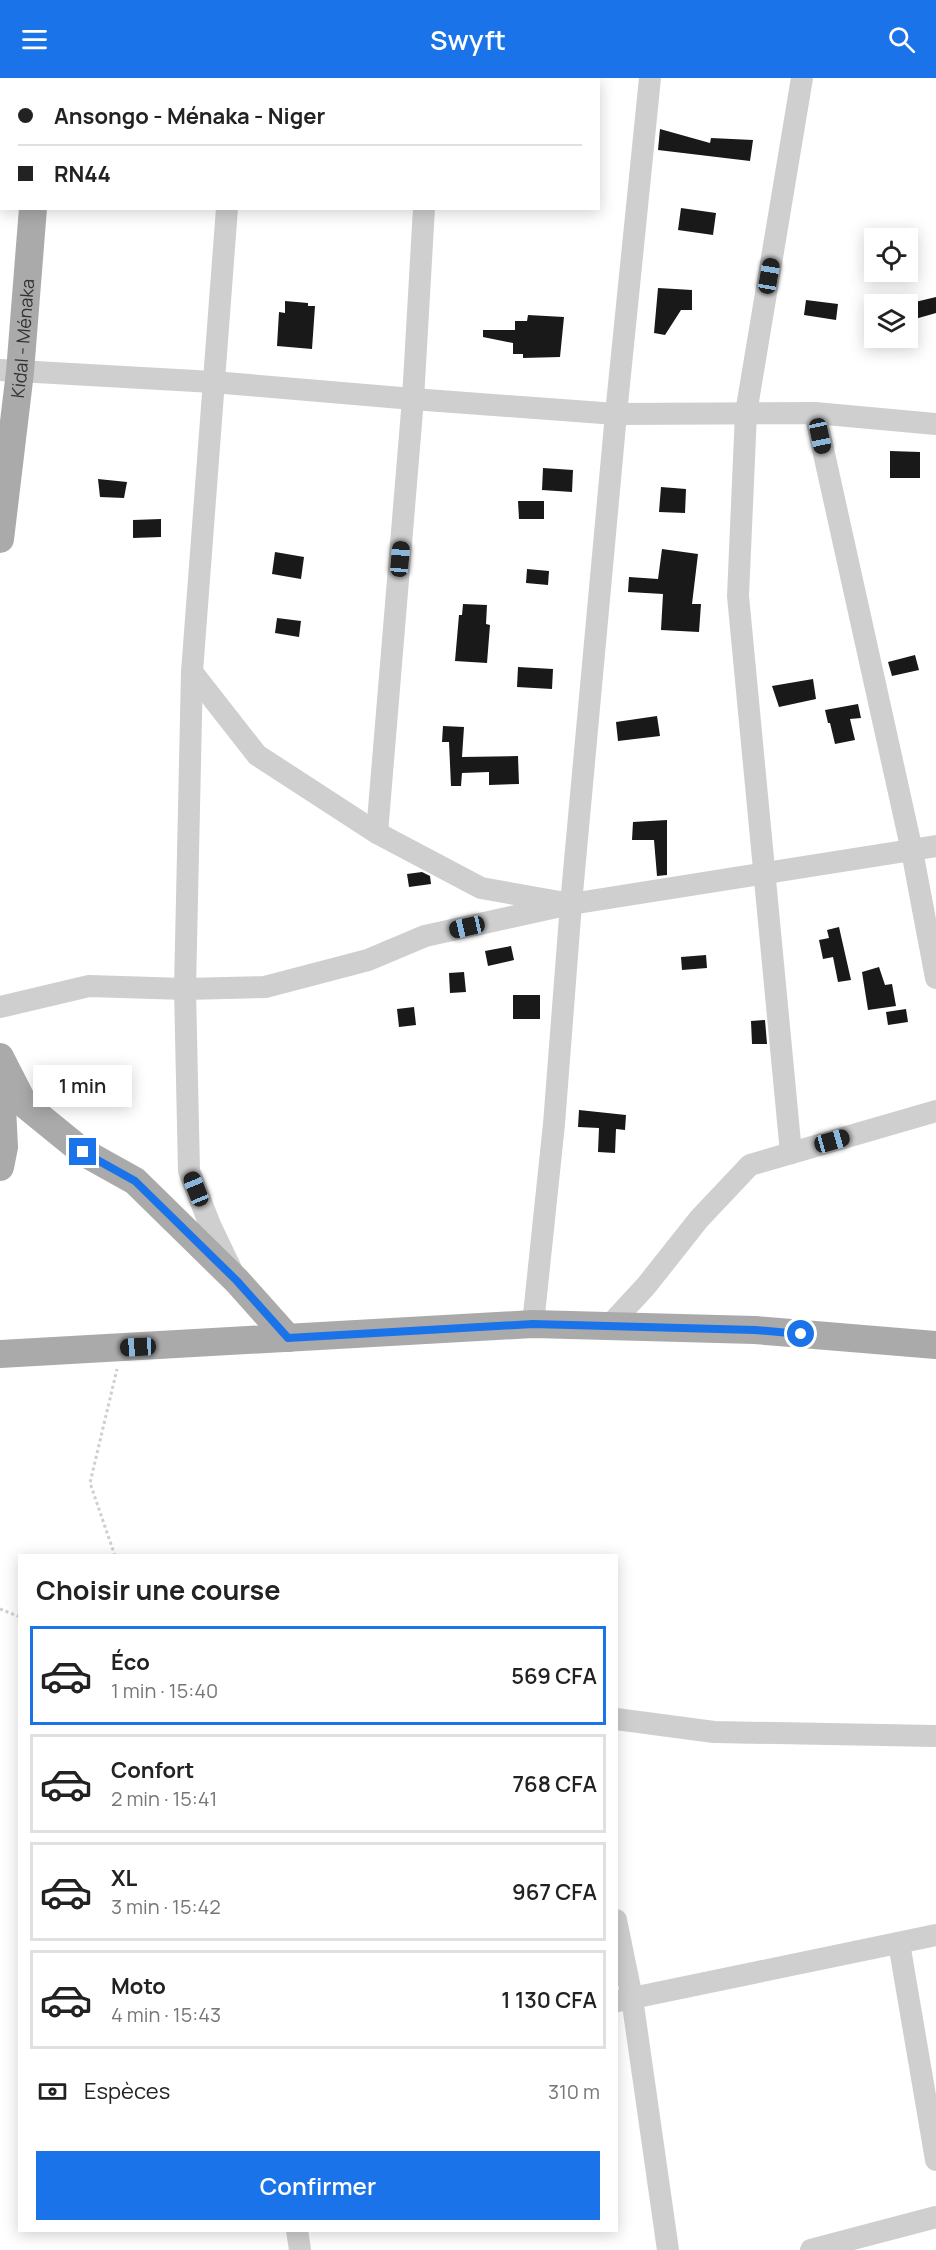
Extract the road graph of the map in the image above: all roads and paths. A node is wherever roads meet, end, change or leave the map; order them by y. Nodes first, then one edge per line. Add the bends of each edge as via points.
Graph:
1 (650, 78) edge
2 (820, 78) edge
3 (801, 86) edge
4 (33, 210) edge
5 (227, 210) edge
6 (424, 210) edge
7 (10, 371) edge
8 (213, 382) junction
9 (413, 399) junction
10 (746, 413) junction
11 (815, 413) junction
12 (616, 414) junction
13 (936, 424) edge
14 (0, 539) edge
15 (192, 672) junction
16 (377, 833) junction
17 (936, 846) edge
18 (912, 851) junction
19 (765, 874) junction
20 (571, 904) junction
21 (936, 978) edge
22 (185, 989) junction
23 (0, 1007) edge
24 (0, 1057) edge
25 (0, 1068) edge
26 (936, 1111) edge
27 (791, 1153) junction
28 (0, 1167) edge
29 (237, 1281) junction
30 (533, 1324) junction
31 (609, 1326) junction
32 (288, 1338) junction
33 (936, 1345) edge
34 (122, 1348) junction
35 (0, 1354) edge
36 (114, 1554) edge
37 (0, 1609) edge
38 (18, 1616) edge
39 (618, 1719) edge
40 (936, 1736) edge
41 (936, 1935) edge
42 (618, 1940) edge
43 (898, 1942) junction
44 (624, 2000) edge
45 (936, 2160) edge
46 (936, 2217) edge
47 (297, 2232) edge
48 (300, 2250) edge
49 (668, 2250) edge
50 (811, 2250) edge

1 - 12 street
2 - 3 street
3 - 10 street
4 - 7 main road, Kidal - Ménaka
5 - 8 street
6 - 9 street
7 - 8 street
7 - 14 main road, Kidal - Ménaka
8 - 9 street
8 - 15 street
9 - 12 street
9 - 16 street
10 - 11 street
10 - 12 street
10 - 19 street via 738,596
11 - 13 street
11 - 18 street
12 - 20 street
15 - 16 street via 256,755
15 - 22 street
16 - 20 street via 481,888
17 - 18 street
18 - 19 street
18 - 21 street
19 - 20 street
19 - 27 street
20 - 22 street via 425,936 368,960 265,987
20 - 30 street
22 - 23 street via 89,986
22 - 29 street via 189,1171
24 - 29 main road via 24,1104 83,1152 135,1181
25 - 28 main road via 4,1147
26 - 27 street
27 - 31 street via 750,1165
29 - 32 main road
30 - 31 main road
30 - 32 main road
31 - 33 main road via 755,1330
32 - 34 main road
34 - 35 main road
34 - 36 path via 90,1483
37 - 38 path
39 - 40 street via 714,1732
41 - 43 street
42 - 44 street
43 - 44 street
43 - 45 street
44 - 49 street
46 - 50 street
47 - 48 street

